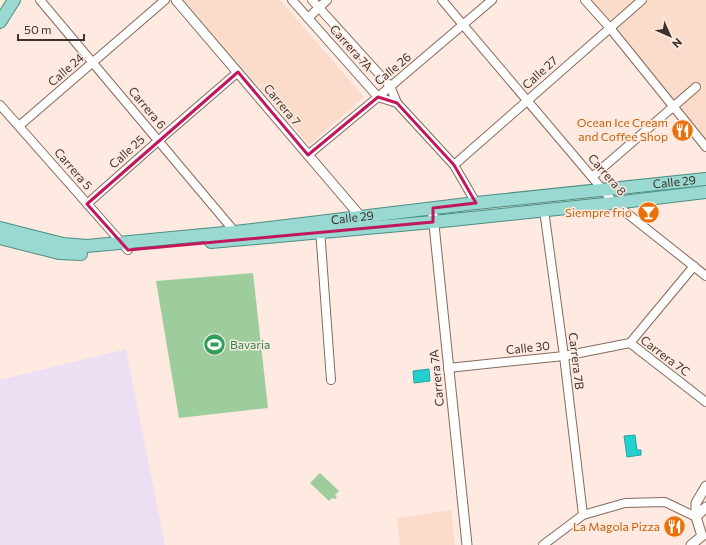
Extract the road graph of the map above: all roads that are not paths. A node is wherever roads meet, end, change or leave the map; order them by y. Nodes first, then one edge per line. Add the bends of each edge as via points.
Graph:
1 (14, 0) edge
2 (40, 0) edge
3 (165, 0) edge
4 (176, 0) edge
5 (292, 0) edge
6 (312, 0) edge
7 (327, 0) edge
8 (442, 0) edge
9 (492, 0) edge
10 (585, 0) edge
11 (642, 0) edge
12 (318, 8) junction
13 (308, 18) junction
14 (0, 22) edge
15 (463, 24) junction
16 (610, 28) junction
17 (93, 62) junction
18 (238, 72) junction
19 (390, 86) junction
20 (696, 87) dead end
21 (378, 97) junction
22 (528, 101) junction
23 (397, 103) junction
24 (0, 105) edge
25 (673, 107) junction
26 (19, 126) junction
27 (158, 140) junction
28 (706, 147) edge
29 (308, 154) junction
30 (454, 165) junction
31 (592, 177) junction
32 (706, 179) edge
33 (603, 190) junction
34 (706, 192) edge
35 (476, 203) junction
36 (614, 203) junction
37 (87, 204) junction
38 (433, 208) junction
39 (544, 210) junction
40 (364, 222) junction
41 (433, 222) junction
42 (320, 227) junction
43 (0, 228) edge
44 (235, 232) junction
45 (0, 238) edge
46 (125, 246) junction
47 (694, 266) junction
48 (706, 276) edge
49 (630, 343) junction
50 (564, 356) junction
51 (448, 368) junction
52 (331, 380) dead end
53 (706, 402) edge
54 (706, 486) edge
55 (706, 507) edge
56 (583, 515) junction
57 (696, 517) junction
58 (704, 536) edge
59 (467, 545) edge
60 (543, 545) edge
61 (691, 545) edge

1 - 14 main road
2 - 17 street, Carrera 6
3 - 17 street, Calle 24
4 - 18 street, Carrera 7
5 - 13 street, Carrera 7A
6 - 12 street, Carrera 7A
7 - 12 street
8 - 15 street, Carrera 8
9 - 15 street, Calle 26
10 - 16 street
11 - 16 street, Calle 27
12 - 13 street
12 - 19 street, Carrera 7A
13 - 21 street, Carrera 7A
15 - 19 street, Calle 26
15 - 22 street, Carrera 8
16 - 22 street, Calle 27
16 - 25 street
17 - 26 street, Calle 24
17 - 27 street, Carrera 6
18 - 27 street, Calle 25
18 - 29 street, Carrera 7
19 - 21 street, Calle 26
19 - 23 street, Carrera 7A
20 - 25 street
21 - 23 street, Carrera 7A
21 - 29 street, Calle 26
22 - 30 street, Calle 27
22 - 31 street, Carrera 8
23 - 30 street, Carrera 7A
24 - 26 street, Carrera 5
25 - 28 street
25 - 31 street
26 - 37 street, Carrera 5
27 - 37 street, Calle 25
27 - 44 street, Carrera 6
29 - 40 street, Carrera 7
30 - 35 street, Carrera 7A
31 - 33 street, Carrera 8
32 - 33 main road, Calle 29
33 - 35 main road, Calle 29
33 - 36 street, Carrera 8
34 - 36 main road, Calle 29
35 - 38 main road, Calle 29
36 - 39 main road, Calle 29
36 - 47 street, Carrera 8
37 - 46 street, Carrera 5
38 - 40 main road, Calle 29
38 - 41 street, Carrera 7A
39 - 41 main road, Calle 29
39 - 50 street, Carrera 7B
40 - 41 main road, Calle 29
40 - 42 main road, Calle 29
41 - 51 street, Carrera 7A
42 - 44 main road, Calle 29
42 - 46 main road, Calle 29
42 - 52 street
43 - 46 main road, Calle 29 via 63,244
44 - 46 main road, Calle 29
45 - 46 main road, Calle 29 via 59,253 90,254
47 - 48 street, Carrera 8
47 - 49 street
49 - 50 street, Calle 30
49 - 53 street, Carrera 7C
50 - 51 street, Calle 30
50 - 56 street, Carrera 7B
51 - 59 street, Carrera 7A
54 - 57 street via 696,503
55 - 57 street
56 - 57 street via 625,503 665,502
56 - 60 street
57 - 58 street
58 - 61 street

